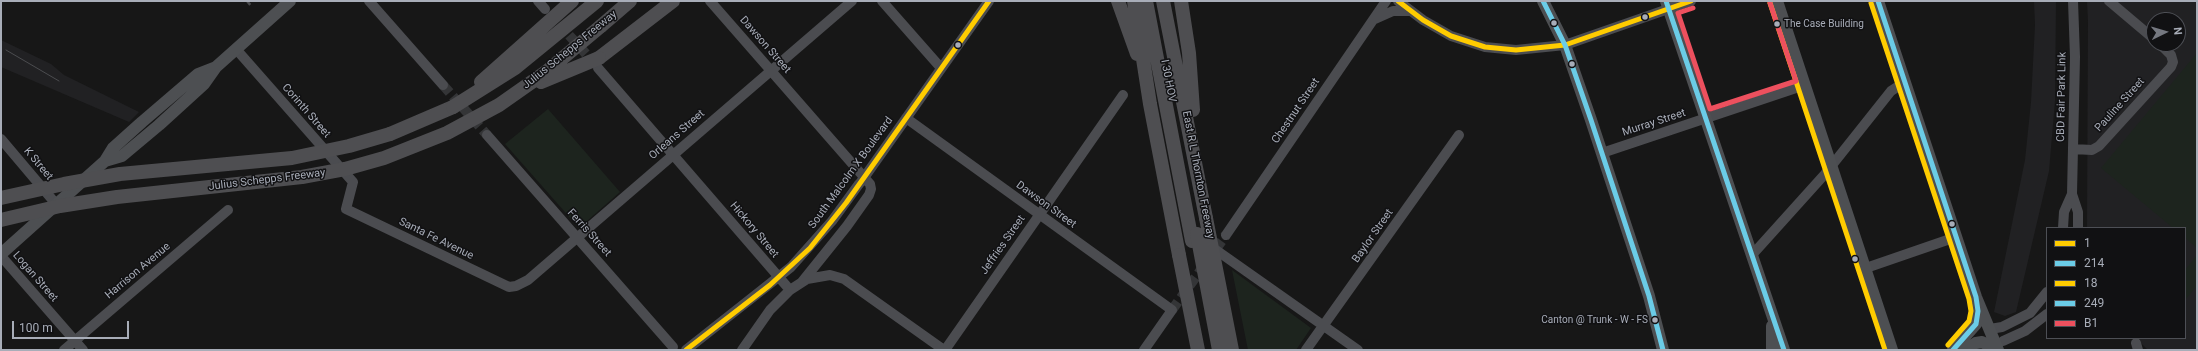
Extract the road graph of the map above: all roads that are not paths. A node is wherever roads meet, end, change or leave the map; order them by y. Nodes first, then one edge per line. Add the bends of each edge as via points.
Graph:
1 (290, 1) edge
2 (369, 1) edge
3 (572, 1) edge
4 (597, 1) edge
5 (630, 1) edge
6 (673, 1) edge
7 (710, 1) edge
8 (852, 1) edge
9 (882, 1) edge
10 (989, 1) edge
11 (1118, 1) edge
12 (1134, 1) edge
13 (1146, 1) edge
14 (1152, 1) edge
15 (1163, 1) edge
16 (1181, 1) edge
17 (1386, 1) edge
18 (1398, 1) edge
19 (1543, 1) edge
20 (1691, 1) edge
21 (1777, 1) edge
22 (1878, 1) edge
23 (2073, 1) edge
24 (2109, 1) edge
25 (1667, 5) edge
26 (1411, 12) junction
27 (1374, 20) junction
28 (2146, 32) edge
29 (1565, 45) junction
30 (236, 49) junction
31 (2167, 52) edge
32 (598, 68) tunnel mouth
33 (941, 68) junction
34 (771, 70) junction
35 (1905, 82) junction
36 (443, 85) tunnel mouth
37 (1805, 85) junction
38 (522, 90) junction
39 (1123, 95) dead end
40 (1150, 104) junction
41 (453, 107) junction
42 (906, 118) junction
43 (1706, 118) junction
44 (487, 135) tunnel mouth
45 (1459, 135) dead end
46 (1, 139) edge
47 (2073, 150) junction
48 (1602, 153) junction
49 (674, 154) junction
50 (1831, 166) junction
51 (1199, 176) junction
52 (862, 181) junction
53 (2072, 194) junction
54 (1, 198) edge
55 (56, 204) junction
56 (346, 209) joint
57 (228, 210) dead end
58 (1039, 215) junction
59 (1, 220) edge
60 (2063, 227) edge
61 (2078, 227) edge
62 (1226, 235) tunnel mouth
63 (1956, 237) junction
64 (577, 238) junction
65 (1195, 238) junction
66 (1216, 250) dead end
67 (1, 255) edge
68 (1752, 255) junction
69 (1866, 268) junction
70 (802, 282) junction
71 (516, 286) joint
72 (790, 290) junction
73 (2046, 293) edge
74 (1976, 297) junction
75 (2030, 313) junction
76 (1772, 315) junction
77 (2046, 315) edge
78 (1324, 326) junction
79 (1990, 330) junction
80 (75, 340) junction
81 (673, 347) dead end
82 (2000, 348) edge
83 (64, 350) edge
84 (83, 350) edge
85 (686, 350) edge
86 (742, 350) edge
87 (944, 350) edge
88 (1144, 350) edge
89 (1198, 350) edge
90 (1213, 350) edge
91 (1219, 350) edge
92 (1232, 350) edge
93 (1306, 350) edge
94 (1358, 350) edge
95 (1663, 350) edge
96 (1772, 350) edge
97 (1784, 350) edge
98 (1892, 350) edge
99 (1953, 350) edge
100 (1966, 350) edge

1 - 30 main road
2 - 36 street
3 - 41 highway, bridge
4 - 41 highway, Julius Schepps Freeway, bridge via 521,64
5 - 38 highway, Julius Schepps Freeway, bridge
6 - 38 highway, bridge via 599,58
7 - 34 street, Dawson Street
8 - 34 street, Orleans Street
9 - 33 street
10 - 33 street, South Malcolm X Boulevard
11 - 40 highway
12 - 40 highway
13 - 65 highway, I 30 HOV
14 - 65 highway, I 30 HOV
15 - 51 highway, East R L Thornton Freeway
16 - 51 highway via 1189,53
17 - 27 street, Chestnut Street
18 - 26 street
19 - 29 main road
20 - 25 street
21 - 37 main road
22 - 35 main road
23 - 47 street, CBD Fair Park Link
24 - 28 street
25 - 29 street
25 - 43 main road
26 - 27 street via 1388,12
26 - 29 street via 1451,36 1485,46 1516,50
27 - 62 street, Chestnut Street
29 - 48 main road
30 - 55 main road via 216,66 198,74 113,148 105,160
30 - 56 street, Corinth Street via 353,182
31 - 47 street, Pauline Street via 2173,58 2171,67 2099,146 2092,150
32 - 49 street, Hickory Street
33 - 42 street, South Malcolm X Boulevard
34 - 49 street, Orleans Street
34 - 52 street, Dawson Street
35 - 50 street via 1891,91
35 - 63 main road
37 - 43 street, Murray Street
37 - 50 main road
38 - 59 highway, Julius Schepps Freeway, bridge via 447,133 408,150 358,166 288,179 103,198
39 - 58 street, Jeffries Street
40 - 89 highway, bridge
41 - 54 highway, Julius Schepps Freeway, bridge via 390,134 320,153 278,160 120,174
42 - 52 street, South Malcolm X Boulevard
42 - 58 street, Dawson Street
43 - 48 street, Murray Street
43 - 68 main road
44 - 64 street, Ferris Street
45 - 78 street, Baylor Street
46 - 55 street, K Street
47 - 53 street, CBD Fair Park Link
48 - 95 main road via 1649,296
49 - 64 street, Orleans Street
49 - 72 street, Hickory Street
50 - 68 street
50 - 69 main road
51 - 92 highway, East R L Thornton Freeway, bridge
52 - 70 street via 870,184 870,195
52 - 85 street, South Malcolm X Boulevard, bridge via 832,221 791,267
53 - 60 street, CBD Fair Park Link via 2064,212
53 - 61 street, CBD Fair Park Link via 2078,212
55 - 67 main road
56 - 71 street, Santa Fe Avenue via 500,284
57 - 80 street, Harrison Avenue
58 - 87 street, Jeffries Street
58 - 88 street, Dawson Street via 1172,310
63 - 69 street
63 - 74 main road
64 - 71 street, Orleans Street via 528,280
64 - 81 street, Ferris Street
65 - 90 highway, I 30 HOV
65 - 91 highway, I 30 HOV, bridge
66 - 78 street
67 - 80 street, Logan Street
68 - 76 main road
69 - 98 main road
70 - 72 street
70 - 87 street via 813,277 830,275 844,279
72 - 86 street via 770,310
73 - 75 street
74 - 79 main road
74 - 99 main road via 1976,324
75 - 79 street
75 - 82 street via 2027,321
76 - 96 main road
76 - 97 main road
77 - 82 street
78 - 93 street, Baylor Street
78 - 94 street
79 - 82 main road
80 - 83 street, Harrison Avenue
80 - 84 street, Logan Street
82 - 100 main road via 1979,342

